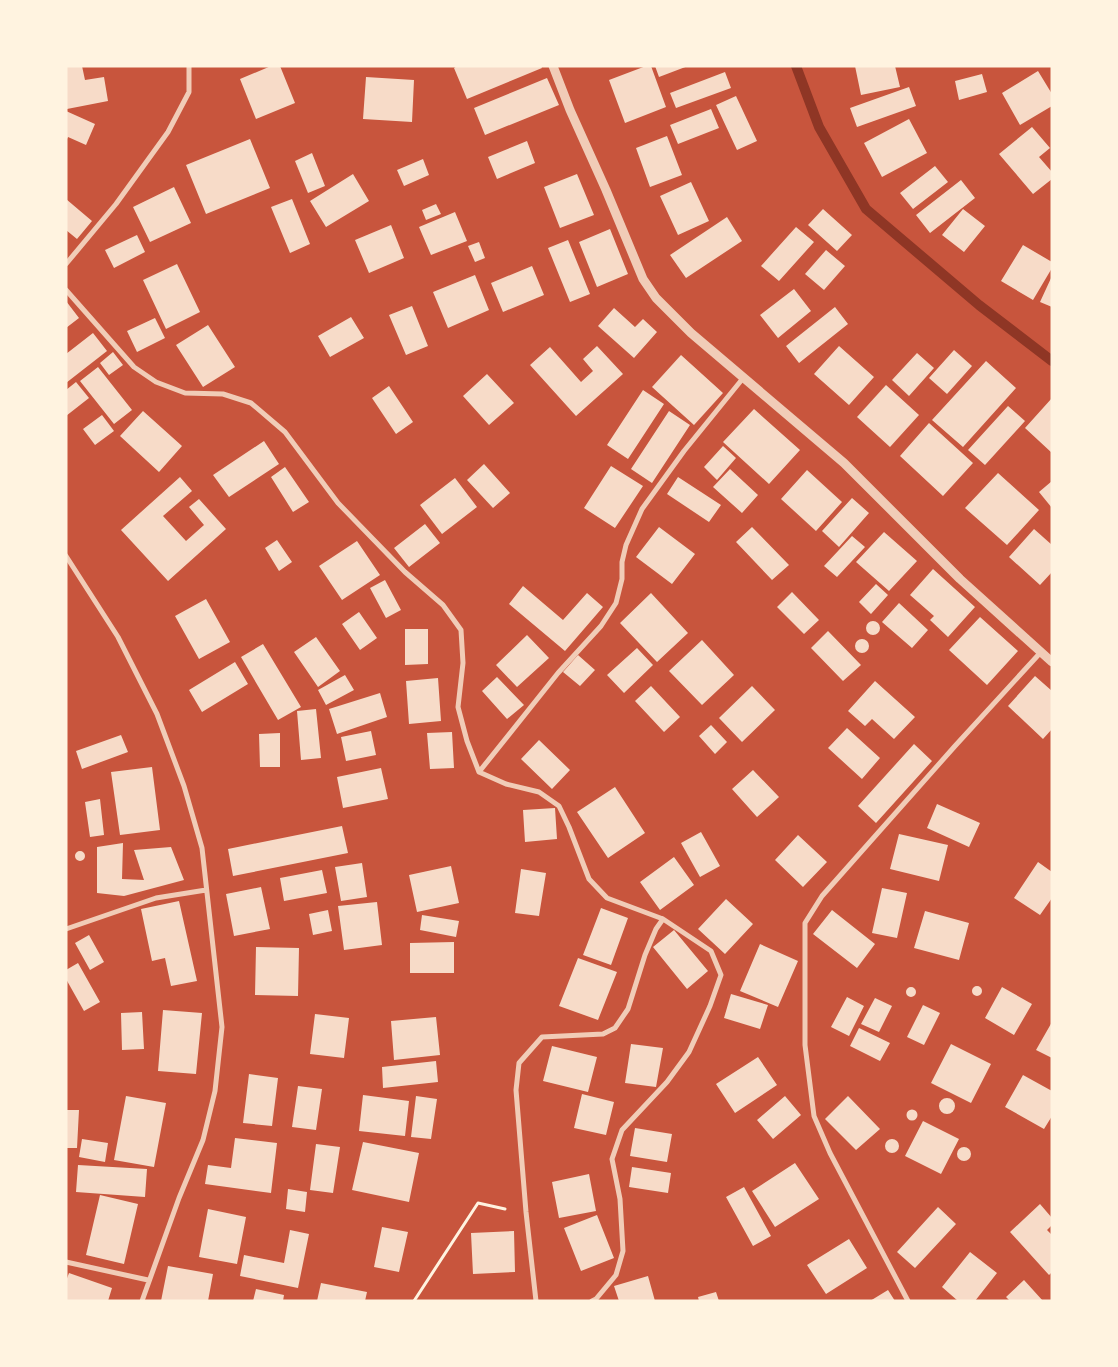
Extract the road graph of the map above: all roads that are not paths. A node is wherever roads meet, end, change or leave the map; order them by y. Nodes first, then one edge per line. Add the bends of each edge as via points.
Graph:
1 (189, 66) edge
2 (554, 66) edge
3 (66, 264) edge
4 (66, 290) edge
5 (744, 377) junction
6 (66, 556) edge
7 (1041, 652) junction
8 (1052, 662) edge
9 (479, 772) junction
10 (206, 890) junction
11 (663, 919) junction
12 (66, 929) edge
13 (66, 1262) edge
14 (148, 1280) junction
15 (142, 1301) edge
16 (536, 1301) edge
17 (592, 1301) edge
18 (908, 1301) edge

1 - 3 street via 189,92 168,132 116,204
2 - 5 street via 643,279 656,298 691,333
4 - 9 street via 134,367 156,382 185,392 223,394 251,402 285,432 338,503 405,572 443,605 461,630 463,664 458,707
5 - 7 street via 844,463 960,579
5 - 9 street via 642,509 626,545 616,603 601,626 558,673
6 - 10 street via 118,637 157,714 200,839
7 - 8 street
7 - 18 street via 822,896 805,923 805,1045 814,1116
9 - 11 street via 506,784 539,792 559,806 589,879 607,898
10 - 12 street via 156,898
10 - 14 street via 222,1027 216,1091 203,1140
11 - 16 street via 645,955 628,1009 615,1028 604,1034 542,1037 519,1063 516,1090
11 - 17 street via 711,951 721,975 689,1052 667,1082 622,1130 612,1159 620,1199 624,1251 616,1274
13 - 14 street
14 - 15 street

